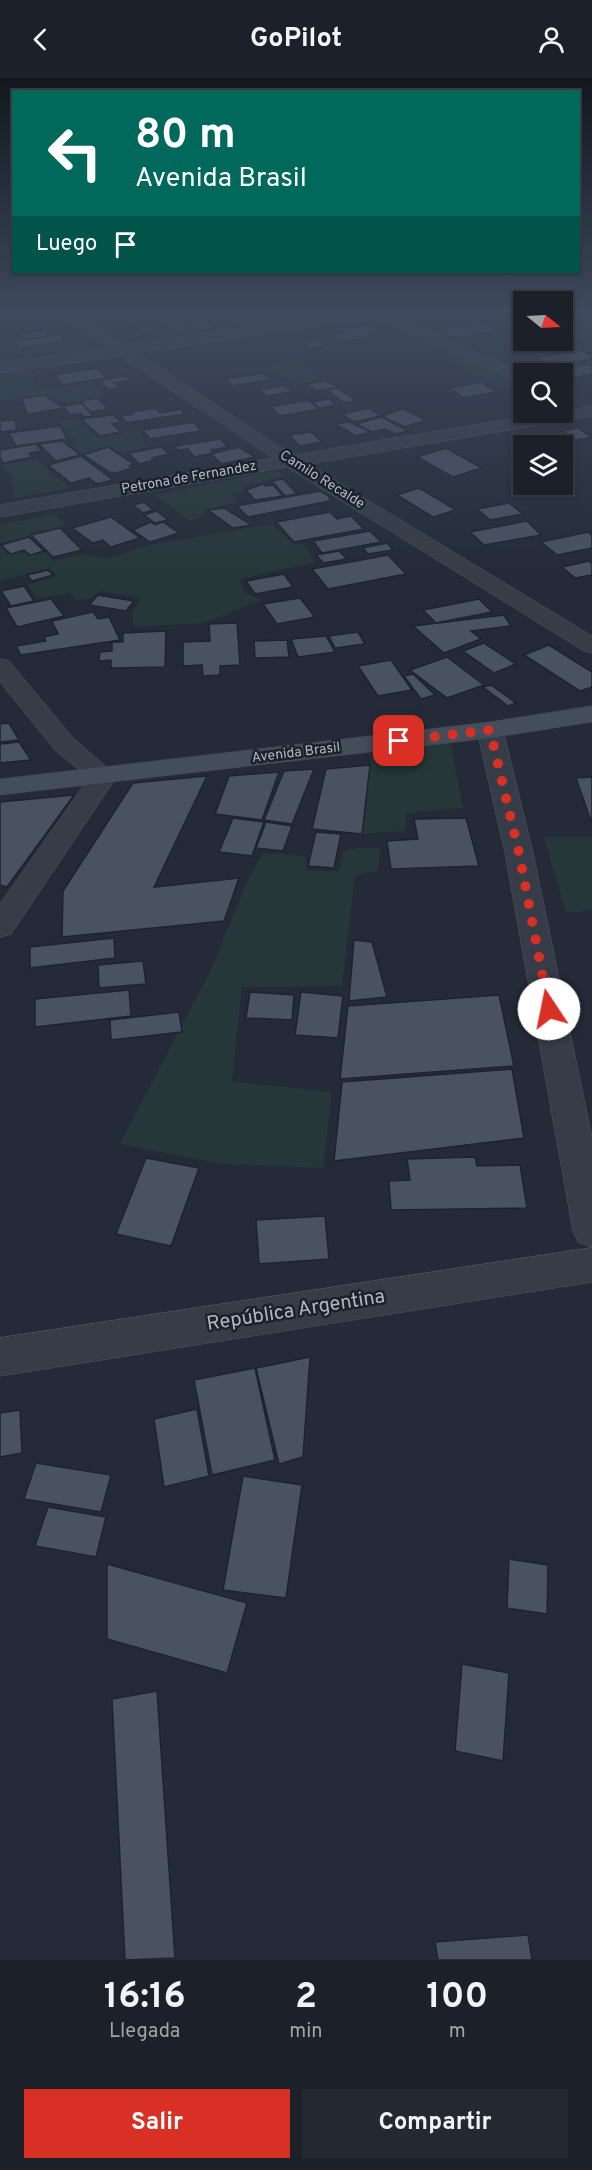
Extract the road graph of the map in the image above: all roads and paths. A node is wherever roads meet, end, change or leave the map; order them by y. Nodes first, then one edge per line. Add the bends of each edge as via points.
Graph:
1 (193, 397) edge
2 (573, 401) edge
3 (592, 410) edge
4 (290, 461) junction
5 (0, 511) edge
6 (592, 646) edge
7 (0, 666) edge
8 (592, 714) edge
9 (490, 730) junction
10 (105, 776) junction
11 (0, 787) edge
12 (0, 927) edge
13 (592, 1231) edge
14 (592, 1265) edge
15 (0, 1357) edge

1 - 4 street, Camilo Recalde
2 - 3 street
3 - 4 street, Petrona de Fernandez
4 - 5 street, Petrona de Fernandez
4 - 6 street, Camilo Recalde
7 - 10 street via 64,744
8 - 9 street, Avenida Brasil
9 - 10 street, Avenida Brasil
9 - 13 street via 519,853
10 - 11 street, Avenida Brasil
10 - 12 street
14 - 15 street, República Argentina

